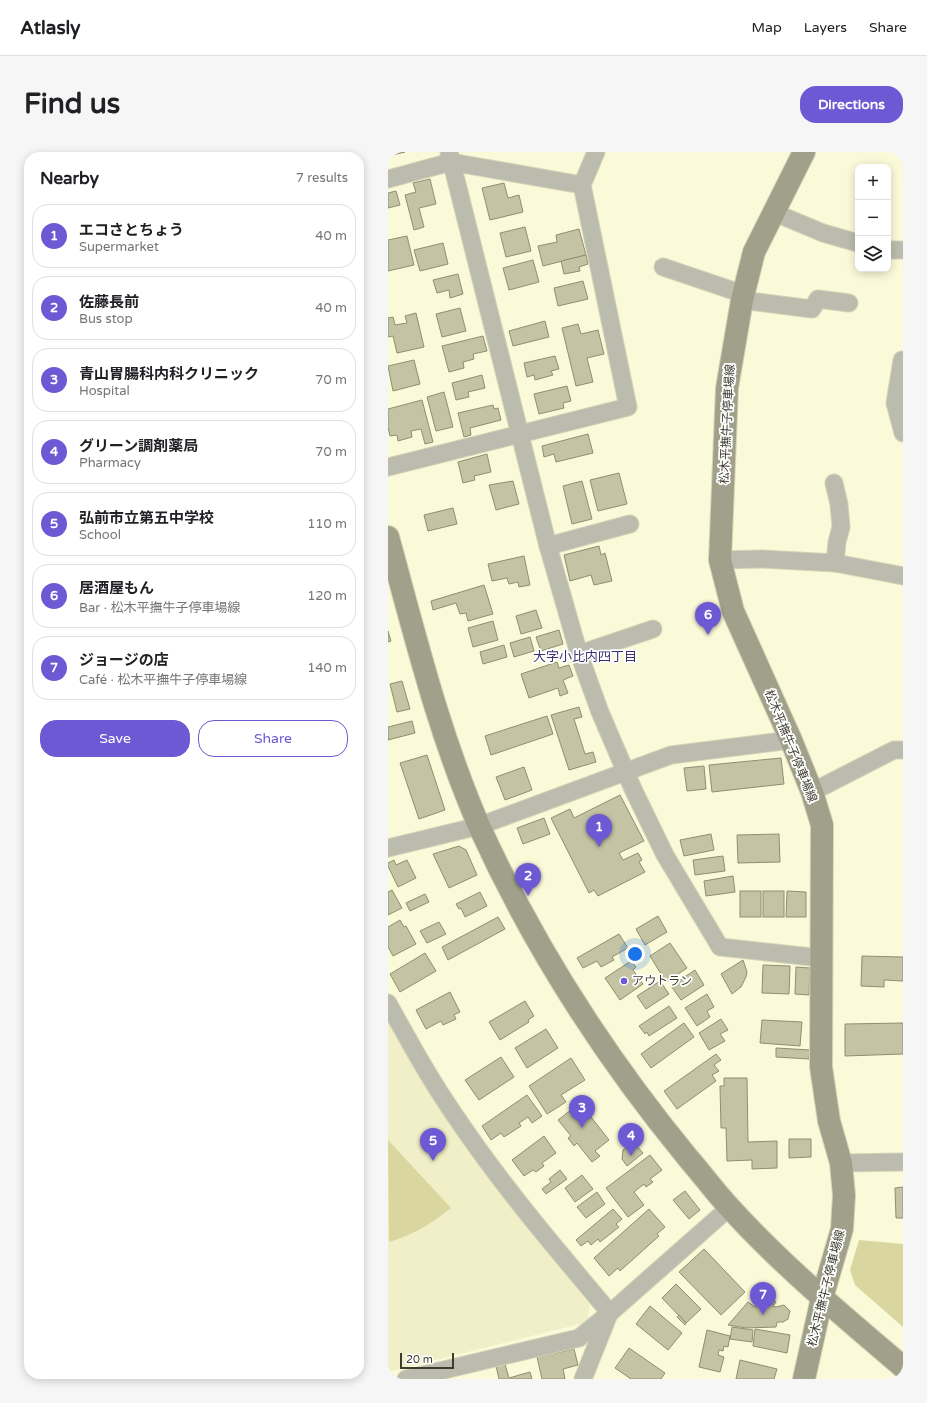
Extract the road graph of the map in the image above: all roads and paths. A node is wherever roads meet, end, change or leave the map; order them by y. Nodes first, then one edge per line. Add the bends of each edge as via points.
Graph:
1 (596, 152) edge
2 (804, 152) edge
3 (450, 157) edge
4 (388, 179) edge
5 (582, 185) junction
6 (774, 212) junction
7 (855, 242) edge
8 (891, 250) edge
9 (903, 250) edge
10 (663, 267) dead end
11 (743, 297) junction
12 (849, 303) dead end
13 (902, 360) dead end
14 (520, 433) junction
15 (903, 433) edge
16 (388, 467) edge
17 (834, 482) dead end
18 (630, 524) dead end
19 (388, 537) edge
20 (548, 546) junction
21 (720, 560) junction
22 (835, 563) junction
23 (903, 576) edge
24 (653, 629) dead end
25 (578, 654) junction
26 (791, 740) junction
27 (903, 750) edge
28 (626, 772) junction
29 (812, 792) junction
30 (479, 826) junction
31 (388, 848) edge
32 (821, 958) junction
33 (388, 1003) edge
34 (903, 1162) edge
35 (841, 1163) junction
36 (730, 1207) junction
37 (822, 1298) junction
38 (610, 1313) junction
39 (903, 1368) edge
40 (406, 1379) edge
41 (583, 1379) edge
42 (804, 1379) edge

1 - 5 street
2 - 6 main road, 松木平撫牛子停車場線
3 - 4 street
3 - 5 street
3 - 14 street
5 - 14 street via 628,407
6 - 7 street
6 - 11 main road, 松木平撫牛子停車場線 via 754,252
8 - 9 street
10 - 11 street
11 - 12 street via 812,309 818,299
11 - 21 main road, 松木平撫牛子停車場線 via 727,388
13 - 15 street via 895,403
14 - 16 street
14 - 20 street
17 - 22 street via 840,504 841,527
18 - 20 street
19 - 30 main road via 427,682
20 - 25 street
21 - 22 street via 762,559
21 - 26 main road, 松木平撫牛子停車場線 via 733,611
22 - 23 street
24 - 25 street
25 - 28 street
26 - 28 street via 671,755
26 - 29 main road, 松木平撫牛子停車場線
27 - 29 street via 894,750
28 - 30 street
28 - 32 street via 665,855 720,947
29 - 32 main road, 松木平撫牛子停車場線 via 822,825
30 - 31 street
30 - 36 main road via 554,970 596,1037 658,1122
32 - 35 main road, 松木平撫牛子停車場線 via 821,1067 829,1121
33 - 38 street via 457,1119 518,1203
34 - 35 street
35 - 37 main road, 松木平撫牛子停車場線 via 844,1195 842,1229
36 - 37 main road
36 - 38 street
37 - 39 main road
37 - 42 main road, 松木平撫牛子停車場線
38 - 40 street via 579,1338
38 - 41 street

